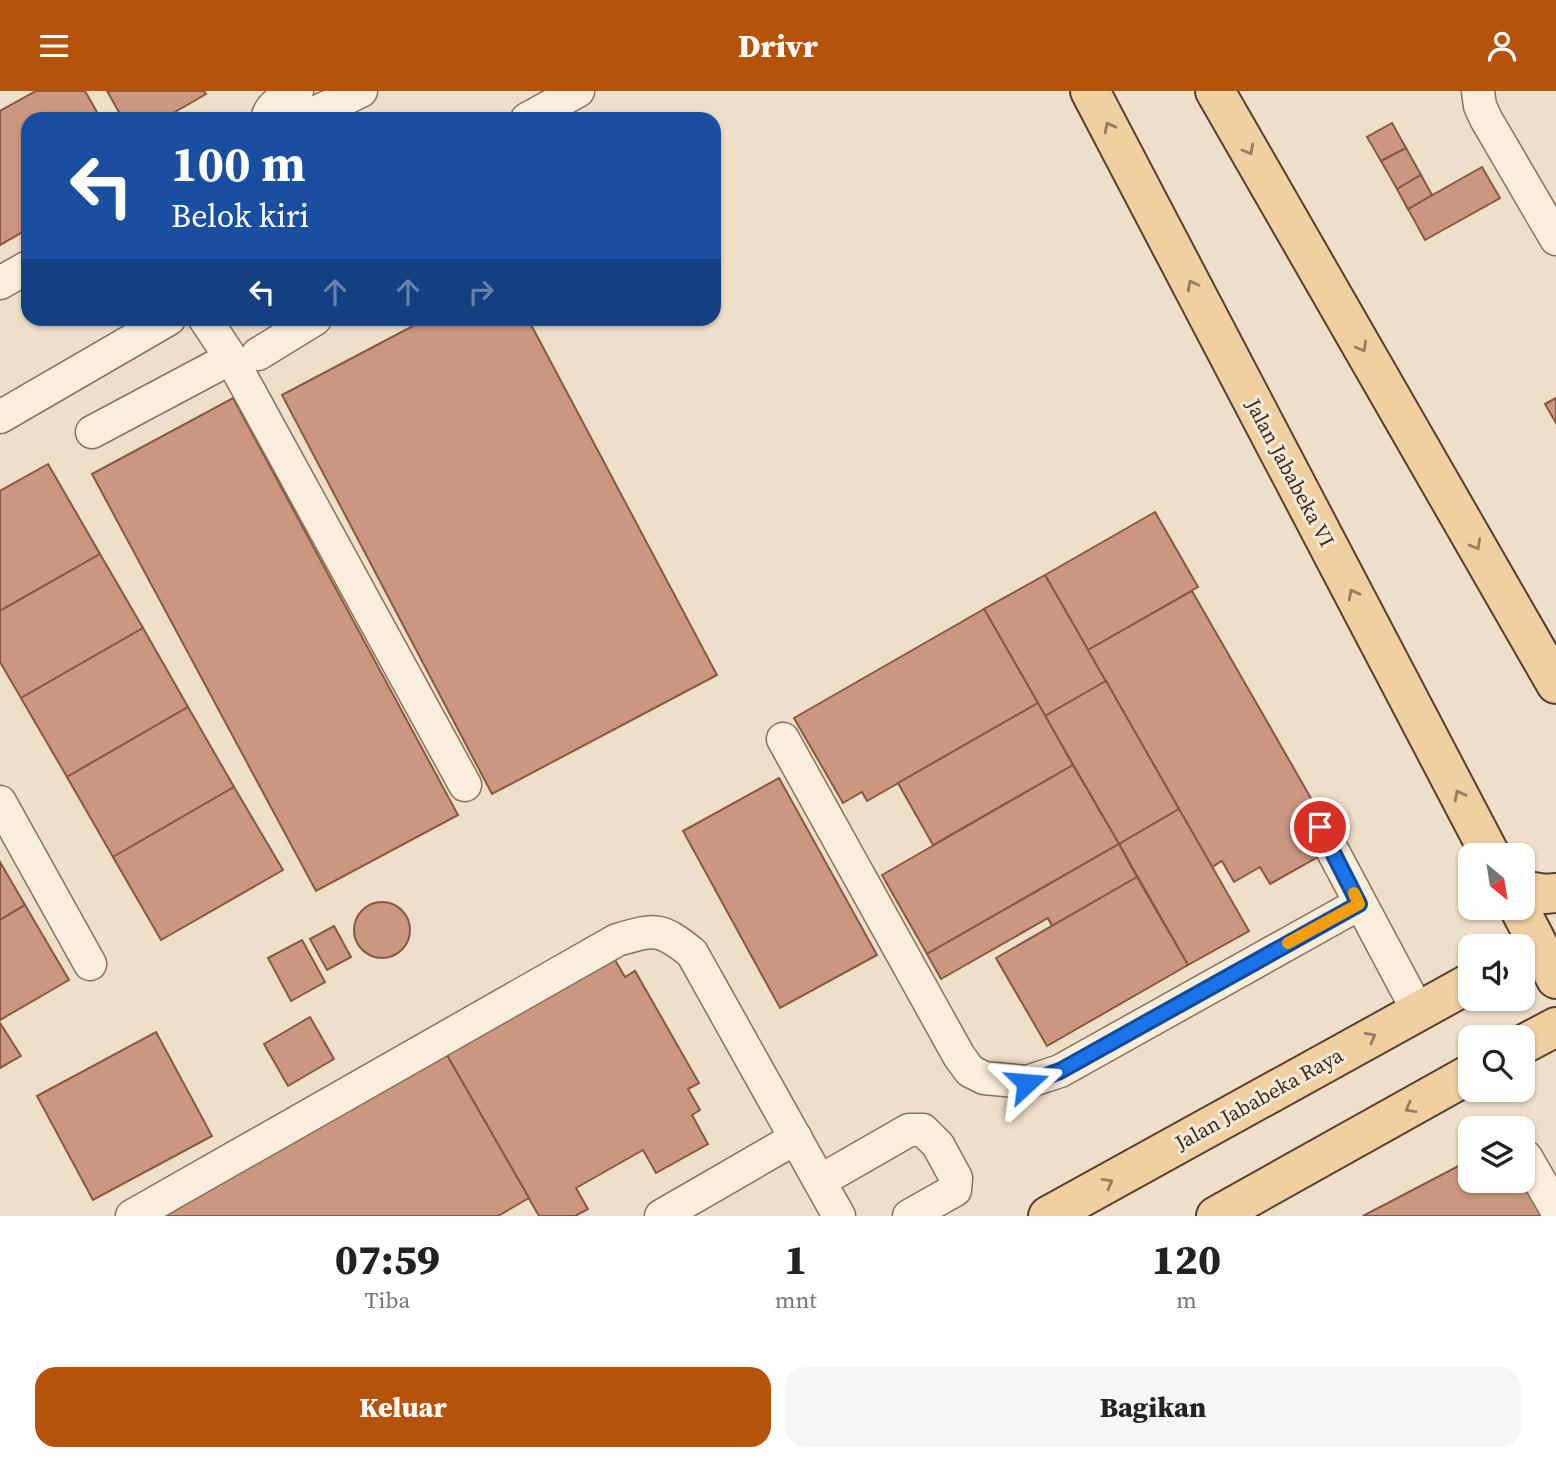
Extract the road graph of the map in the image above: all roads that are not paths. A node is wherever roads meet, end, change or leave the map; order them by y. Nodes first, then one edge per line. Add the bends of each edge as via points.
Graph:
1 (297, 91) edge
2 (360, 91) edge
3 (578, 91) edge
4 (1090, 91) edge
5 (1215, 91) edge
6 (1478, 91) edge
7 (269, 112) edge
8 (316, 112) edge
9 (540, 112) edge
10 (1556, 239) edge
11 (21, 271) edge
12 (0, 283) edge
13 (157, 326) edge
14 (213, 326) edge
15 (302, 326) edge
16 (245, 356) junction
17 (0, 417) edge
18 (92, 432) dead end
19 (1556, 684) edge
20 (783, 739) dead end
21 (465, 785) dead end
22 (0, 802) edge
23 (1320, 827) dead end
24 (1484, 843) edge
25 (1535, 892) edge
26 (1556, 893) edge
27 (1359, 904) junction
28 (1526, 921) edge
29 (1539, 944) edge
30 (90, 964) dead end
31 (1556, 979) edge
32 (1458, 990) edge
33 (1419, 1011) junction
34 (1556, 1027) edge
35 (1535, 1038) edge
36 (1458, 1082) edge
37 (796, 1139) junction
38 (1535, 1173) edge
39 (820, 1181) junction
40 (1556, 1209) edge
41 (132, 1216) edge
42 (661, 1216) edge
43 (839, 1216) edge
44 (909, 1216) edge
45 (1048, 1216) edge
46 (1216, 1216) edge

1 - 7 street
2 - 8 street
3 - 9 street
24 -> 4 main road, Jalan Jababeka VI
5 -> 19 main road
6 - 10 street via 1486,119
11 - 12 street
13 - 17 street
14 - 16 street
15 - 16 street
16 - 18 street
16 - 21 street
20 - 27 street via 959,1056 970,1071 984,1078 1027,1083 1060,1071
22 - 30 street
23 - 27 street
25 - 26 main road
27 - 33 street
28 - 29 main road
29 - 31 main road
32 - 33 main road, Jalan Jababeka Raya
45 -> 33 main road, Jalan Jababeka Raya
34 - 35 main road
36 -> 46 main road
37 - 39 street
37 - 41 street via 692,953 673,938 650,931 617,940
37 - 42 street
38 - 40 street
39 - 43 street
39 - 44 street via 909,1130 923,1130 938,1145 956,1184 955,1190

